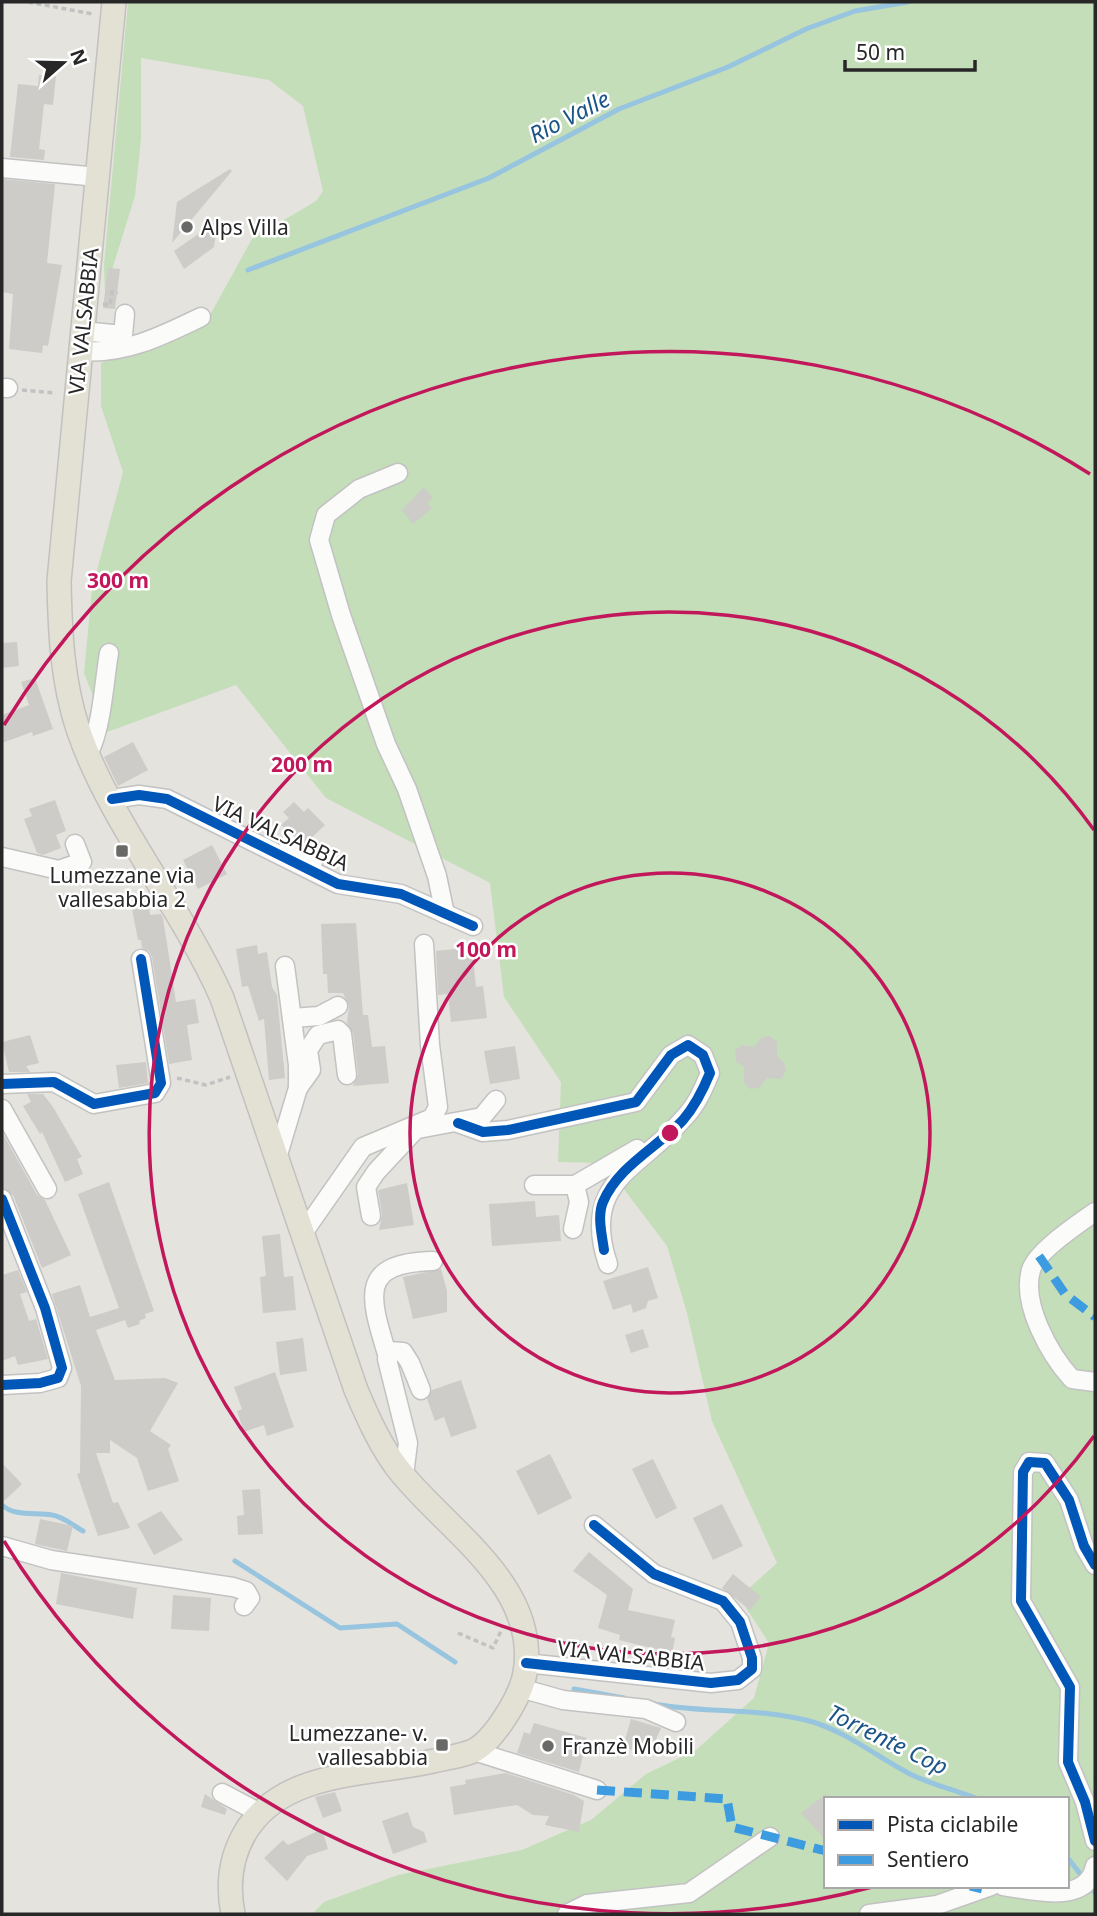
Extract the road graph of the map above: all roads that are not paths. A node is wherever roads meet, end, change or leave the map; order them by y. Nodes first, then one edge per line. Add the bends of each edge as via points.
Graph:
1 (113, 9) edge
2 (2, 168) edge
3 (98, 177) junction
4 (118, 309) road end
5 (201, 317) dead end
6 (81, 341) junction
7 (398, 472) dead end
8 (109, 653) dead end
9 (89, 752) junction
10 (112, 799) junction
11 (289, 844) dead end
12 (75, 845) dead end
13 (2, 857) edge
14 (358, 887) junction
15 (445, 914) junction
16 (473, 926) dead end
17 (424, 944) dead end
18 (141, 959) dead end
19 (285, 966) dead end
20 (338, 1006) dead end
21 (292, 1018) junction
22 (348, 1075) dead end
23 (2, 1084) edge
24 (298, 1088) junction
25 (496, 1100) dead end
26 (2, 1109) edge
27 (458, 1123) junction
28 (408, 1130) junction
29 (654, 1144) junction
30 (277, 1158) junction
31 (534, 1185) dead end
32 (575, 1185) junction
33 (47, 1189) dead end
34 (2, 1199) edge
35 (1095, 1212) edge
36 (371, 1216) dead end
37 (573, 1229) dead end
38 (303, 1233) junction
39 (606, 1257) dead end
40 (433, 1261) dead end
41 (387, 1354) junction
42 (1095, 1382) edge
43 (2, 1385) edge
44 (420, 1387) dead end
45 (404, 1475) junction
46 (594, 1525) dead end
47 (2, 1546) edge
48 (1095, 1565) edge
49 (244, 1606) dead end
50 (526, 1663) junction
51 (520, 1688) junction
52 (676, 1722) dead end
53 (474, 1751) junction
54 (597, 1790) dead end
55 (222, 1793) dead end
56 (260, 1813) junction
57 (770, 1837) dead end
58 (1095, 1841) edge
59 (1095, 1867) edge
60 (985, 1888) edge
61 (1019, 1888) edge
62 (233, 1914) edge
63 (567, 1914) edge
64 (869, 1914) edge

1 - 3 main road, VIA VALSABBIA
2 - 3 street
3 - 6 main road, VIA VALSABBIA
4 - 6 street via 123,335
5 - 6 street via 103,353
6 - 9 main road, VIA VALSABBIA via 59,581 60,633 67,688
7 - 15 street via 359,489 326,515 319,540 386,744 438,876
8 - 9 street via 98,734
9 - 10 main road, VIA VALSABBIA
10 - 14 street, VIA VALSABBIA via 139,795 167,799 338,884
10 - 30 main road, VIA VALSABBIA via 202,953
11 - 14 street via 306,859
12 - 13 street via 82,862 59,870
14 - 15 street, VIA VALSABBIA via 401,894
15 - 16 street, VIA VALSABBIA
17 - 28 street via 438,1107 432,1118
18 - 23 street via 162,1083 155,1093 94,1104 54,1082
19 - 21 street
20 - 21 street via 319,1016
21 - 24 street
22 - 24 street via 342,1034 332,1031 318,1035 308,1050 311,1070
24 - 30 street
25 - 27 street via 482,1117
26 - 33 street
27 - 28 street
27 - 29 street via 483,1132 508,1130 636,1101 671,1055 688,1045 703,1055 710,1073 702,1094 683,1120
28 - 36 street via 366,1187
28 - 38 street via 363,1147
29 - 32 street
29 - 39 street via 634,1160 603,1202 600,1223
30 - 38 main road, VIA VALSABBIA
31 - 32 street
32 - 37 street via 579,1202
34 - 43 street via 46,1308 62,1368 58,1378
35 - 42 street via 1040,1256 1031,1269 1029,1288 1039,1329 1056,1362 1072,1379
38 - 45 main road, VIA VALSABBIA via 356,1390 375,1434
40 - 41 street via 404,1262 387,1268 376,1280 374,1294
41 - 44 street via 392,1349 402,1352
41 - 45 street via 408,1443
45 - 50 main road, VIA VALSABBIA via 496,1574 514,1603
46 - 50 street, VIA VALSABBIA via 654,1574 723,1601 740,1622 752,1669 738,1680 710,1683
47 - 49 street via 51,1560 233,1587 246,1591 250,1598
48 - 58 street via 1069,1500 1045,1463 1029,1462 1023,1472 1021,1601 1070,1688 1068,1762
50 - 51 main road, VIA VALSABBIA
51 - 52 street via 563,1700 646,1709
51 - 53 main road, VIA VALSABBIA via 501,1722
53 - 54 street
53 - 56 main road via 317,1782 286,1793
55 - 56 street
56 - 62 main road via 242,1837 232,1864
57 - 63 street via 689,1893 587,1904
59 - 61 street via 1080,1888 1059,1893
60 - 64 street via 937,1905

